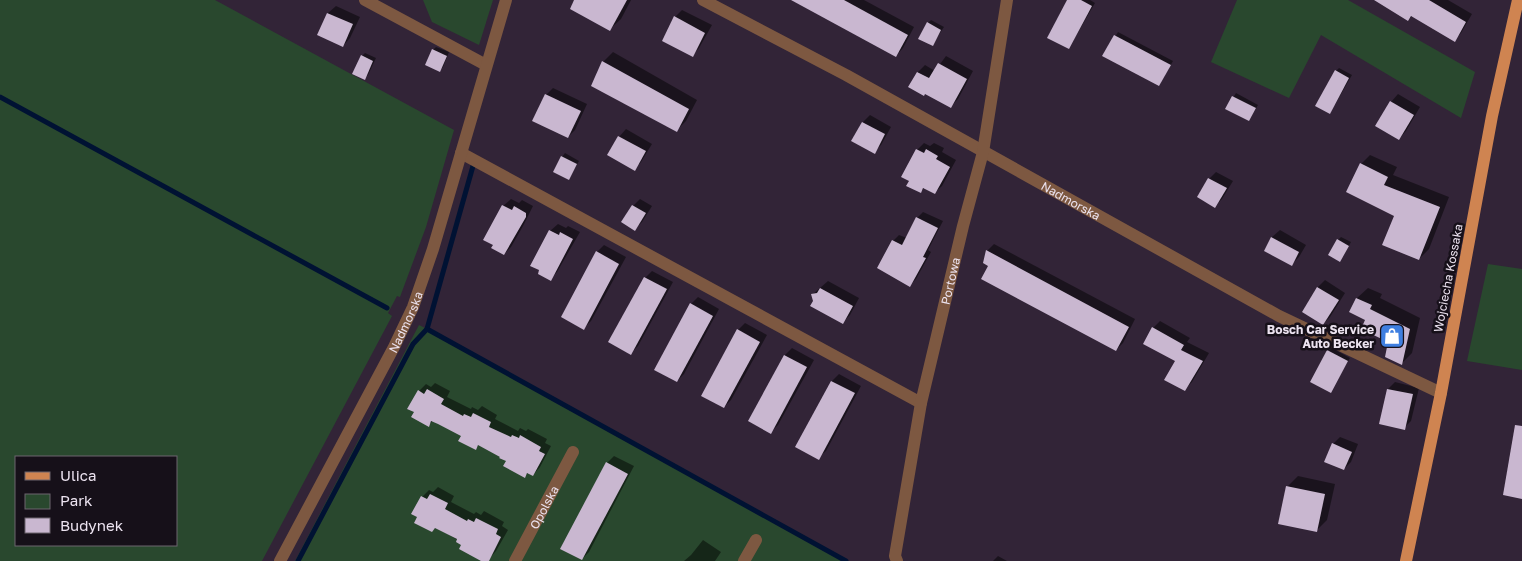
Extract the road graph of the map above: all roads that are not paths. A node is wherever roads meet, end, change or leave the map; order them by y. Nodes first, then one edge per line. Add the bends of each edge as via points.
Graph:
1 (365, 0) edge
2 (506, 0) edge
3 (704, 0) edge
4 (1007, 0) edge
5 (1518, 0) edge
6 (486, 65) junction
7 (983, 152) junction
8 (460, 153) junction
9 (1441, 393) junction
10 (921, 403) junction
11 (573, 452) dead end
12 (756, 540) dead end
13 (280, 561) edge
14 (515, 561) edge
15 (744, 561) edge
16 (897, 561) edge
17 (1406, 561) edge

1 - 6 street
2 - 6 street, Nadmorska
3 - 7 street, Nadmorska
4 - 7 street, Portowa
5 - 9 main road, Wojciecha Kossaka via 1492,116
6 - 8 street, Nadmorska
7 - 9 street, Nadmorska via 1279,316
7 - 10 street, Portowa
8 - 10 street
8 - 13 street, Nadmorska via 413,307
9 - 17 main road, Wojciecha Kossaka
10 - 16 street, Portowa via 895,556
11 - 14 street, Opolska
12 - 15 street

